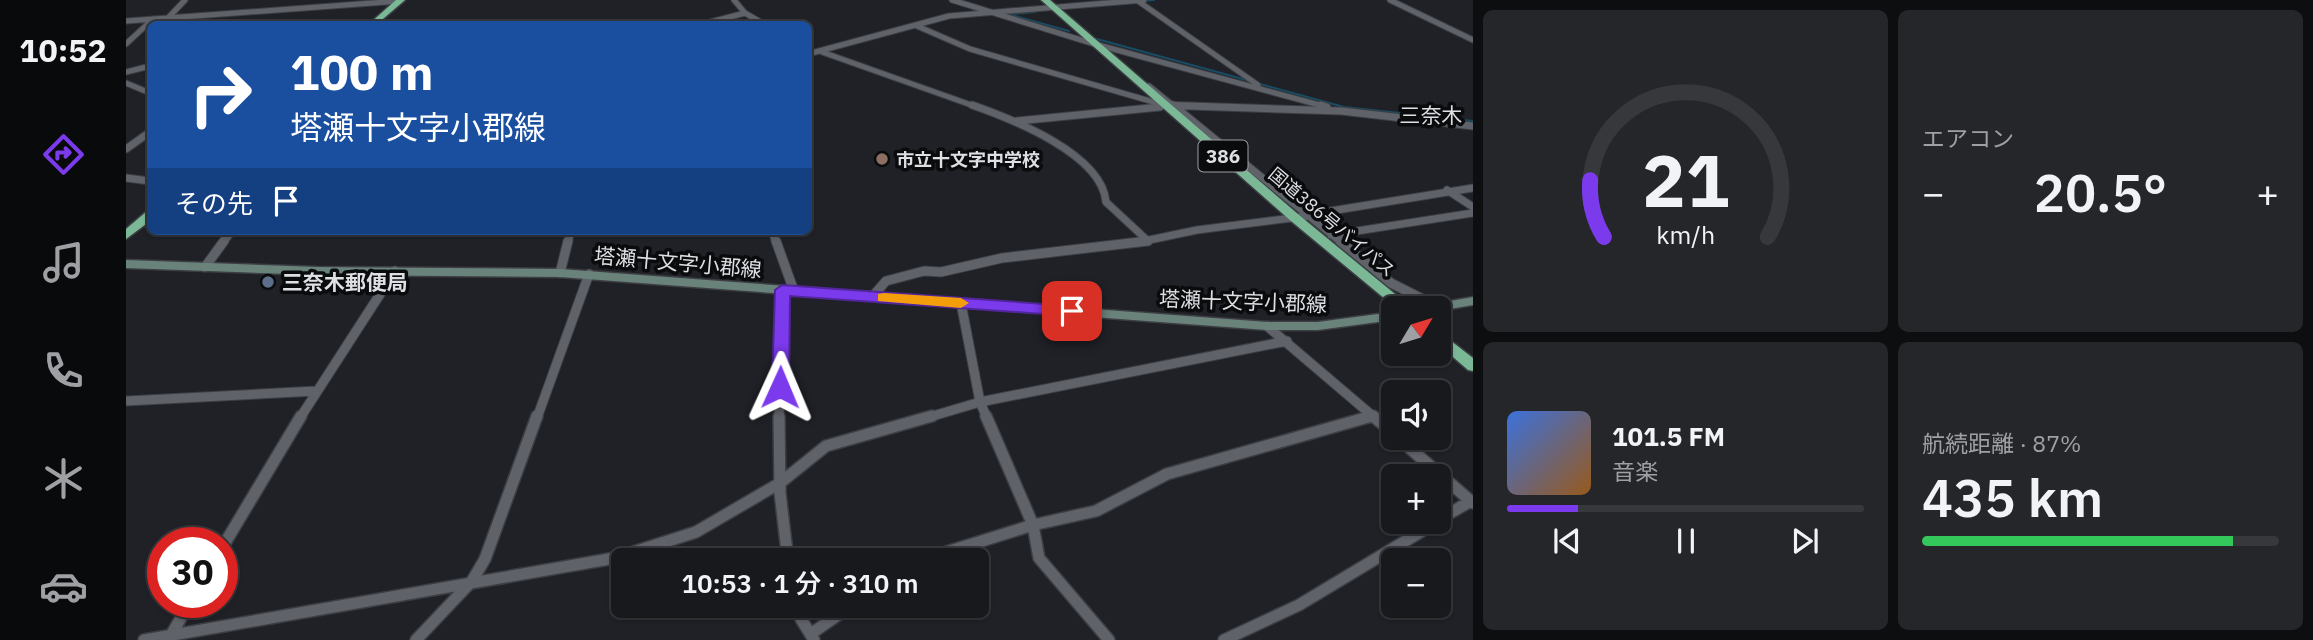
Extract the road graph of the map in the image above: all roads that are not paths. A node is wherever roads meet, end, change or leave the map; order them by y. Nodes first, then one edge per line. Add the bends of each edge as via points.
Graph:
1 (185, 0) edge
2 (734, 0) edge
3 (952, 0) edge
4 (1390, 0) edge
5 (400, 1) edge
6 (1140, 1) edge
7 (1049, 4) edge
8 (994, 12) junction
9 (745, 13) junction
10 (205, 16) junction
11 (168, 18) junction
12 (153, 19) joint
13 (126, 21) edge
14 (200, 21) edge
15 (377, 21) edge
16 (714, 21) edge
17 (759, 21) edge
18 (147, 25) edge
19 (917, 26) junction
20 (1473, 40) edge
21 (126, 44) edge
22 (1097, 45) junction
23 (812, 49) edge
24 (819, 52) junction
25 (812, 53) edge
26 (147, 67) edge
27 (126, 72) edge
28 (126, 83) edge
29 (1265, 90) junction
30 (147, 92) edge
31 (1170, 107) junction
32 (1341, 111) junction
33 (1016, 121) junction
34 (1473, 126) edge
35 (147, 134) edge
36 (126, 149) edge
37 (126, 178) edge
38 (147, 181) edge
39 (1473, 188) edge
40 (1447, 190) junction
41 (1473, 207) edge
42 (1473, 213) edge
43 (1303, 216) junction
44 (147, 218) edge
45 (126, 235) edge
46 (229, 235) edge
47 (570, 235) edge
48 (773, 235) edge
49 (1331, 235) junction
50 (1148, 241) junction
51 (126, 264) edge
52 (205, 267) junction
53 (395, 271) junction
54 (560, 273) junction
55 (589, 274) junction
56 (788, 291) junction
57 (1392, 296) edge
58 (1415, 296) edge
59 (872, 297) junction
60 (1473, 301) edge
61 (961, 303) junction
62 (1451, 305) edge
63 (1381, 318) edge
64 (1267, 326) junction
65 (1287, 341) junction
66 (1451, 347) edge
67 (1473, 366) edge
68 (316, 391) junction
69 (126, 401) edge
70 (980, 402) junction
71 (1372, 415) junction
72 (1381, 423) edge
73 (1412, 450) edge
74 (780, 483) junction
75 (1472, 502) edge
76 (1451, 514) edge
77 (1032, 525) junction
78 (235, 527) edge
79 (1416, 534) edge
80 (787, 548) edge
81 (959, 548) edge
82 (472, 581) junction
83 (180, 618) edge
84 (801, 618) edge
85 (836, 618) edge
86 (813, 636) edge
87 (169, 637) edge
88 (144, 640) edge
89 (415, 640) edge
90 (1109, 640) edge
91 (1224, 640) edge

1 - 11 street
2 - 9 street
3 - 8 street
4 - 20 street
5 - 10 street
5 - 15 highway
6 - 7 street
6 - 29 street
7 - 8 street
7 - 22 highway, 国道386号バイパス / 386
8 - 19 street via 950,16
8 - 22 street
9 - 16 street
9 - 17 street
10 - 11 street
10 - 14 street
11 - 12 street
12 - 13 street
18 - 21 street
19 - 24 street
19 - 31 street via 970,49
22 - 29 street
22 - 31 highway, 国道386号バイパス / 386
23 - 24 street
24 - 25 street
24 - 33 street
26 - 27 street
28 - 30 street
29 - 32 street
31 - 32 street
31 - 33 street
31 - 43 highway, 国道386号バイパス / 386
32 - 34 street
33 - 50 street via 1077,156 1105,190 1107,202
35 - 36 street
37 - 38 street
39 - 40 street
40 - 41 street
40 - 43 street
42 - 49 street
43 - 49 street
43 - 50 street
43 - 57 highway, 国道386号バイパス / 386
44 - 45 highway
46 - 52 street
47 - 54 street
48 - 56 street
49 - 58 street via 1391,283
50 - 59 street via 924,271 886,281
51 - 52 main road, 塔瀬十文字小郡線
52 - 53 main road, 塔瀬十文字小郡線
53 - 54 main road, 塔瀬十文字小郡線
53 - 68 street
54 - 55 main road, 塔瀬十文字小郡線
55 - 56 main road, 塔瀬十文字小郡線
55 - 82 street via 485,559
56 - 59 main road, 塔瀬十文字小郡線
56 - 74 street
59 - 61 main road, 塔瀬十文字小郡線
60 - 62 main road
61 - 64 main road, 塔瀬十文字小郡線
61 - 70 street
63 - 64 main road, 塔瀬十文字小郡線 via 1318,326
64 - 65 street
65 - 70 street
65 - 71 street
66 - 67 highway
68 - 69 street
68 - 78 street
70 - 74 street via 826,446
70 - 77 street
71 - 72 street
71 - 77 street via 1167,474 1096,511
73 - 75 street
74 - 80 street
74 - 82 street via 696,532 657,546 615,558
75 - 76 street
77 - 81 street
77 - 90 street via 1039,558
79 - 91 street via 1299,605
82 - 87 street
82 - 89 street
83 - 87 street
84 - 86 street
85 - 86 street
87 - 88 street

